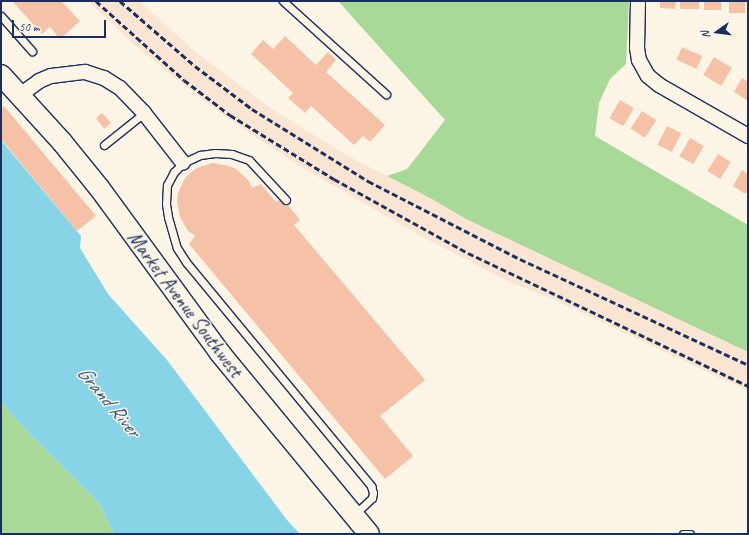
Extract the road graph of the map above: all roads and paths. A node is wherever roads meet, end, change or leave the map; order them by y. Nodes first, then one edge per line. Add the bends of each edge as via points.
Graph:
1 (283, 1) edge
2 (638, 1) edge
3 (1, 16) edge
4 (32, 51) dead end
5 (1, 76) edge
6 (386, 94) dead end
7 (20, 95) junction
8 (144, 113) junction
9 (748, 136) edge
10 (104, 145) dead end
11 (183, 163) junction
12 (286, 200) dead end
13 (353, 515) junction
14 (369, 534) edge
15 (683, 534) edge
16 (690, 534) edge

1 - 6 lane
2 - 9 street via 637,48 644,71 659,85
3 - 4 lane
5 - 7 main road, Market Avenue Southwest
7 - 8 street via 39,80 84,72 104,78 120,88
7 - 13 main road, Market Avenue Southwest via 100,189 220,353
8 - 10 lane
8 - 11 street
11 - 12 lane via 200,155 240,156 249,160
11 - 13 lane via 174,172 168,185 168,217 177,248 194,274 371,486 372,498
13 - 14 main road, Market Avenue Southwest
15 - 16 lane

